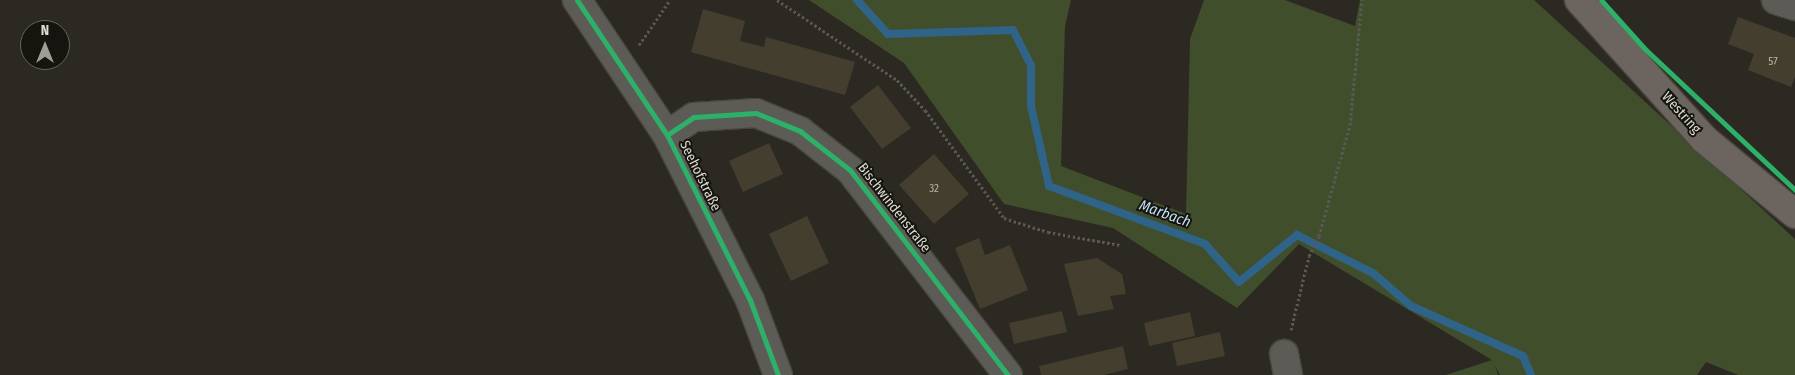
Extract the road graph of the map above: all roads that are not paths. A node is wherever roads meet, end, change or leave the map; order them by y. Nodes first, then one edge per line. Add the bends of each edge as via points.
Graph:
1 (576, 0) edge
2 (1579, 0) edge
3 (1776, 0) edge
4 (1795, 6) edge
5 (667, 135) junction
6 (1795, 214) edge
7 (778, 375) edge
8 (1008, 375) edge

1 - 5 street, Seehofstraße via 624,66
2 - 6 main road, Westring via 1704,139
3 - 4 street
5 - 7 street, Seehofstraße via 750,300
5 - 8 street, Bischwindenstraße via 694,117 756,113 800,131 850,170

